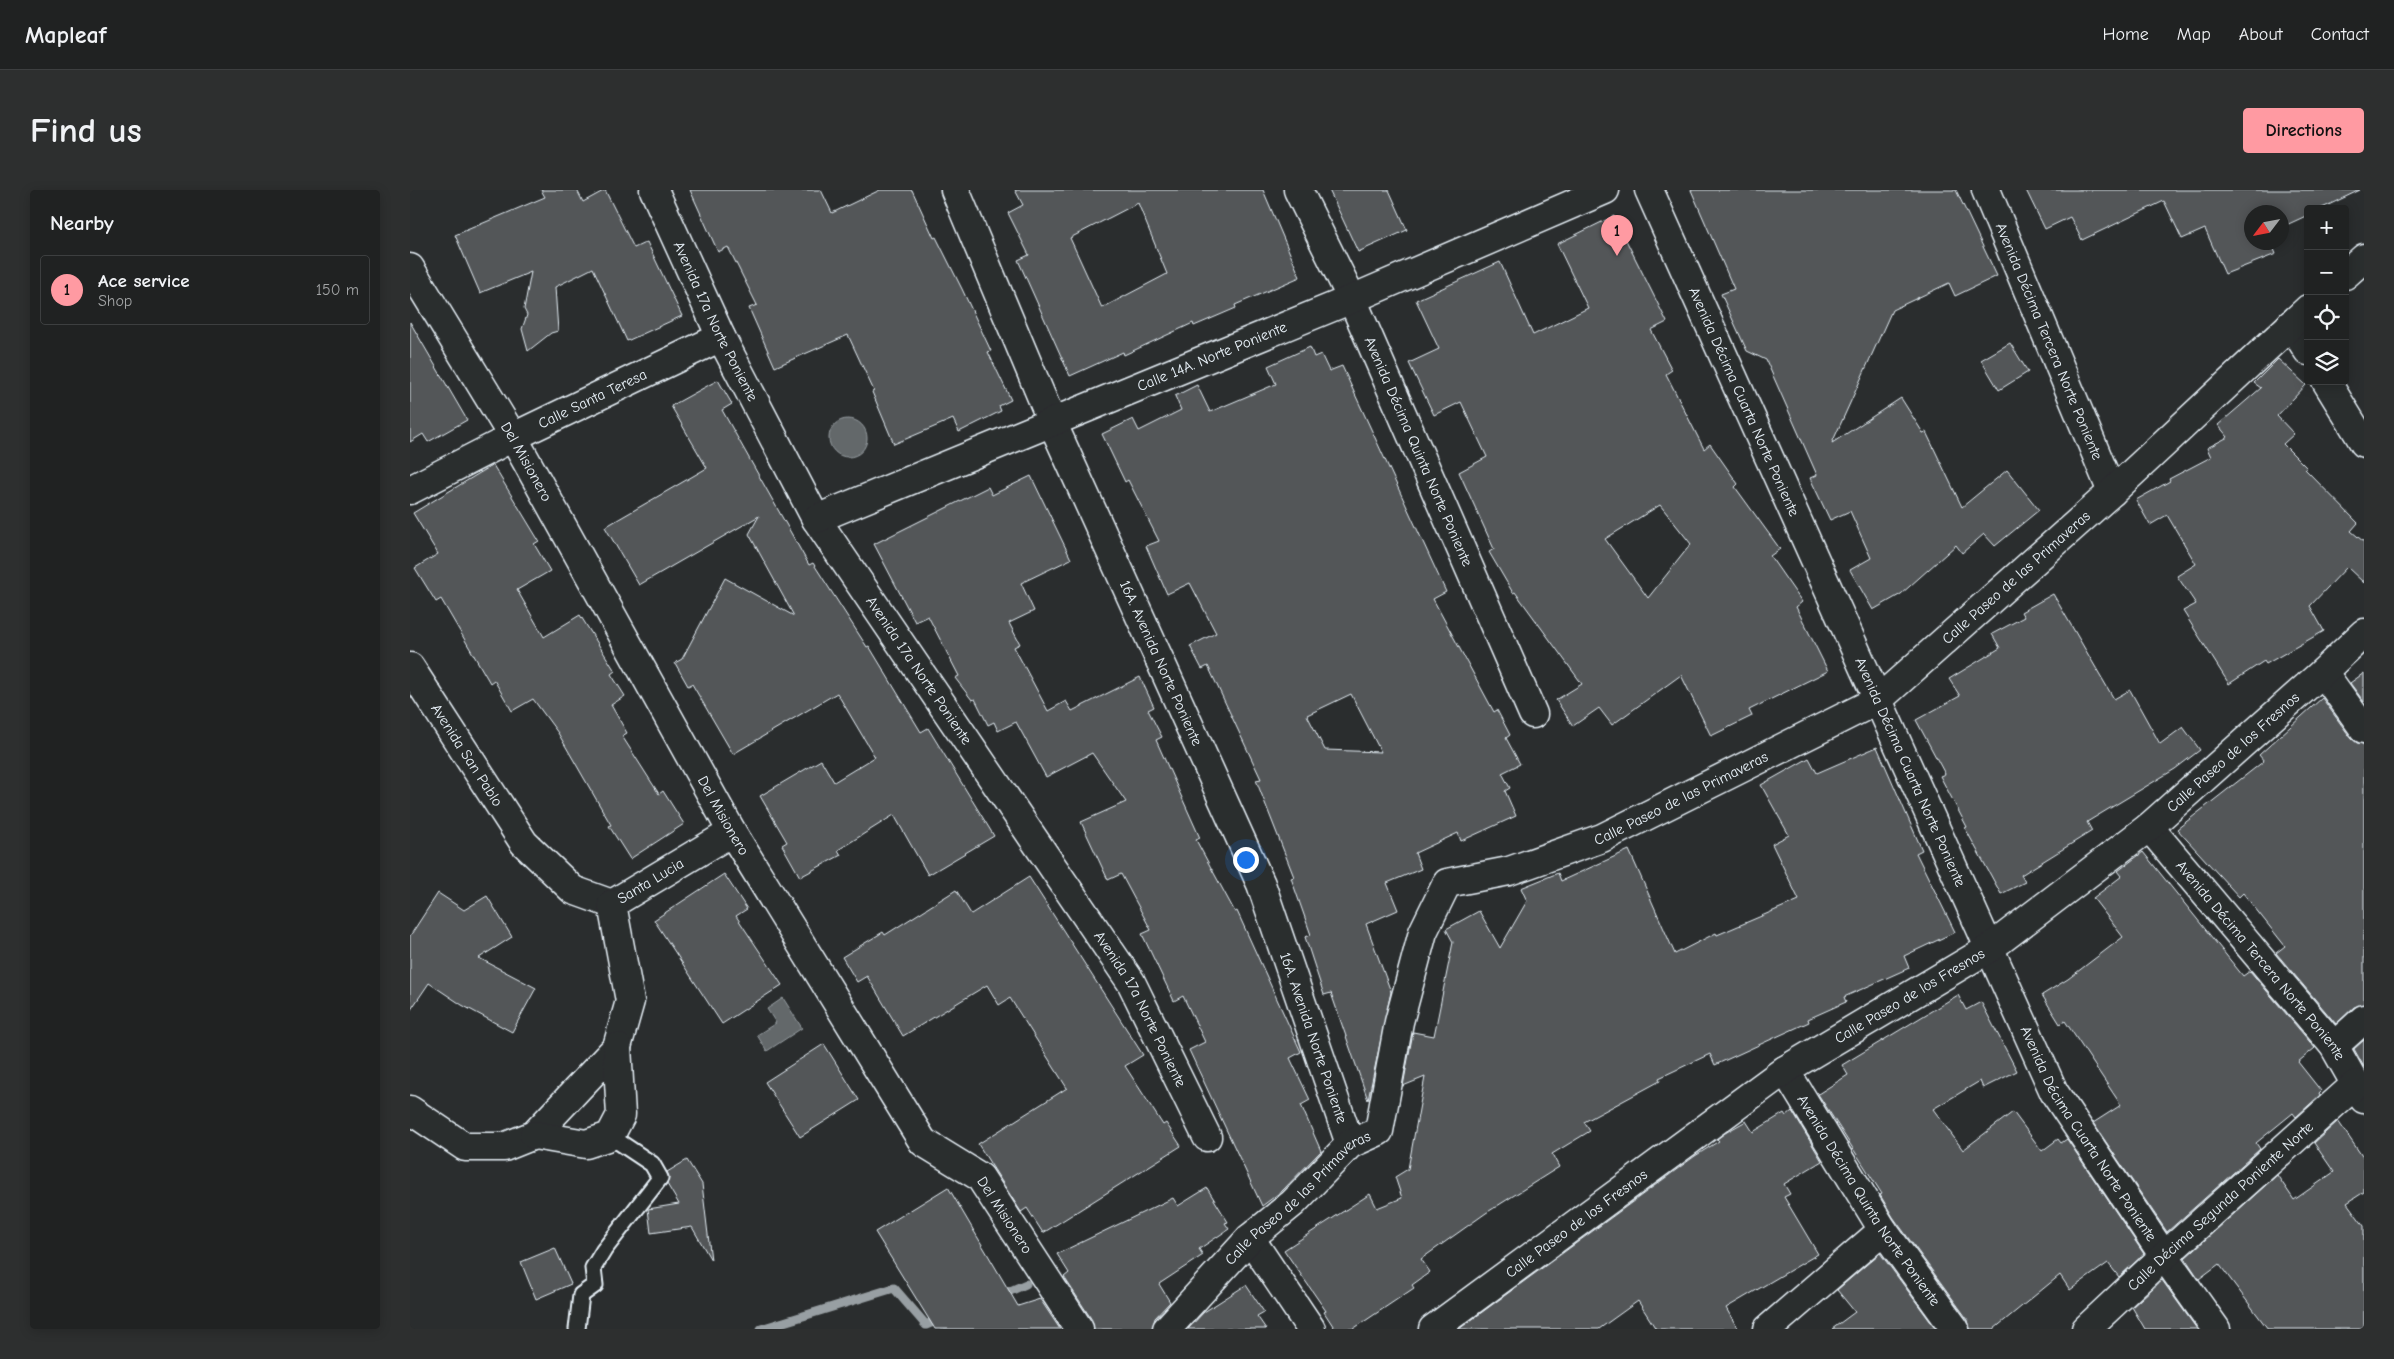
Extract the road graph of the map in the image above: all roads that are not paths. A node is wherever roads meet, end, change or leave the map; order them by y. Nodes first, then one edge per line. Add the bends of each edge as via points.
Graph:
1 (654, 190) edge
2 (955, 190) edge
3 (1298, 190) edge
4 (1605, 190) edge
5 (1649, 190) edge
6 (1986, 190) edge
7 (2364, 258) edge
8 (410, 268) edge
9 (2349, 271) edge
10 (1352, 300) junction
11 (2300, 316) edge
12 (721, 337) junction
13 (2305, 340) edge
14 (2328, 385) edge
15 (1052, 422) junction
16 (513, 437) junction
17 (2364, 443) edge
18 (410, 490) edge
19 (2112, 492) junction
20 (816, 519) junction
21 (2364, 633) edge
22 (410, 666) edge
23 (2324, 672) junction
24 (1878, 700) junction
25 (1533, 714) dead end
26 (2364, 729) edge
27 (2149, 827) junction
28 (732, 832) junction
29 (524, 843) joint
30 (612, 904) junction
31 (1990, 948) junction
32 (2364, 1019) edge
33 (2334, 1046) junction
34 (617, 1047) junction
35 (1785, 1070) junction
36 (2360, 1092) edge
37 (410, 1110) edge
38 (534, 1135) junction
39 (610, 1136) junction
40 (1207, 1137) dead end
41 (1350, 1144) junction
42 (1883, 1230) junction
43 (1250, 1238) junction
44 (2164, 1256) junction
45 (577, 1329) edge
46 (1079, 1329) edge
47 (1167, 1329) edge
48 (1311, 1329) edge
49 (1433, 1329) edge
50 (1768, 1329) edge
51 (1955, 1329) edge
52 (2086, 1329) edge
53 (2216, 1329) edge

1 - 12 street, Avenida 17a Norte Poniente
2 - 15 street, 16A. Avenida Norte Poniente
3 - 10 street, Avenida Décima Quinta Norte Poniente
4 - 10 street, Calle 14A. Norte Poniente
5 - 24 street, Avenida Décima Cuarta Norte Poniente
6 - 19 street, Avenida Décima Tercera Norte Poniente
7 - 9 street
8 - 16 street, Del Misionero
10 - 15 street, Calle 14A. Norte Poniente
10 - 25 street, Avenida Décima Quinta Norte Poniente
11 - 13 street
11 - 19 street, Calle Paseo de las Primaveras
12 - 16 street, Calle Santa Teresa
12 - 20 street, Avenida 17a Norte Poniente
14 - 17 street
15 - 20 street, Calle 14A. Norte Poniente
15 - 41 street, 16A. Avenida Norte Poniente via 1261,884
16 - 18 street, Calle Santa Teresa
16 - 28 street, Del Misionero
19 - 24 street, Calle Paseo de las Primaveras
20 - 40 street, Avenida 17a Norte Poniente via 1131,982
21 - 23 street, Calle Paseo de los Fresnos
22 - 29 street, Avenida San Pablo
23 - 26 street
23 - 27 street, Calle Paseo de los Fresnos
24 - 31 street, Avenida Décima Cuarta Norte Poniente
24 - 41 street, Calle Paseo de las Primaveras via 1602,838 1509,870 1448,883 1423,932 1399,1022 1379,1131
27 - 31 street, Calle Paseo de los Fresnos
27 - 33 street, Avenida Décima Tercera Norte Poniente
28 - 30 street, Santa Lucia
28 - 46 street, Del Misionero via 923,1142 980,1177
29 - 30 street, Santa Lucia via 573,890
30 - 34 street via 630,1001
31 - 35 street, Calle Paseo de los Fresnos
31 - 44 street, Avenida Décima Cuarta Norte Poniente via 2054,1092
32 - 33 street
33 - 36 street, Avenida Décima Tercera Norte Poniente
34 - 38 street
34 - 39 street via 621,1115
35 - 42 street, Avenida Décima Quinta Norte Poniente
35 - 49 street, Calle Paseo de los Fresnos
36 - 44 street, Calle Décima Segunda Poniente Norte
37 - 38 street via 464,1147 504,1147
38 - 39 street via 586,1144
39 - 45 lane via 652,1164 660,1178 592,1268 595,1285 581,1295
41 - 43 street, Calle Paseo de las Primaveras via 1293,1203
42 - 50 street
42 - 51 street, Avenida Décima Quinta Norte Poniente
43 - 47 street, Calle Paseo de las Primaveras
43 - 48 street
44 - 52 street, Calle Décima Segunda Poniente Norte
44 - 53 street, Avenida Décima Cuarta Norte Poniente

